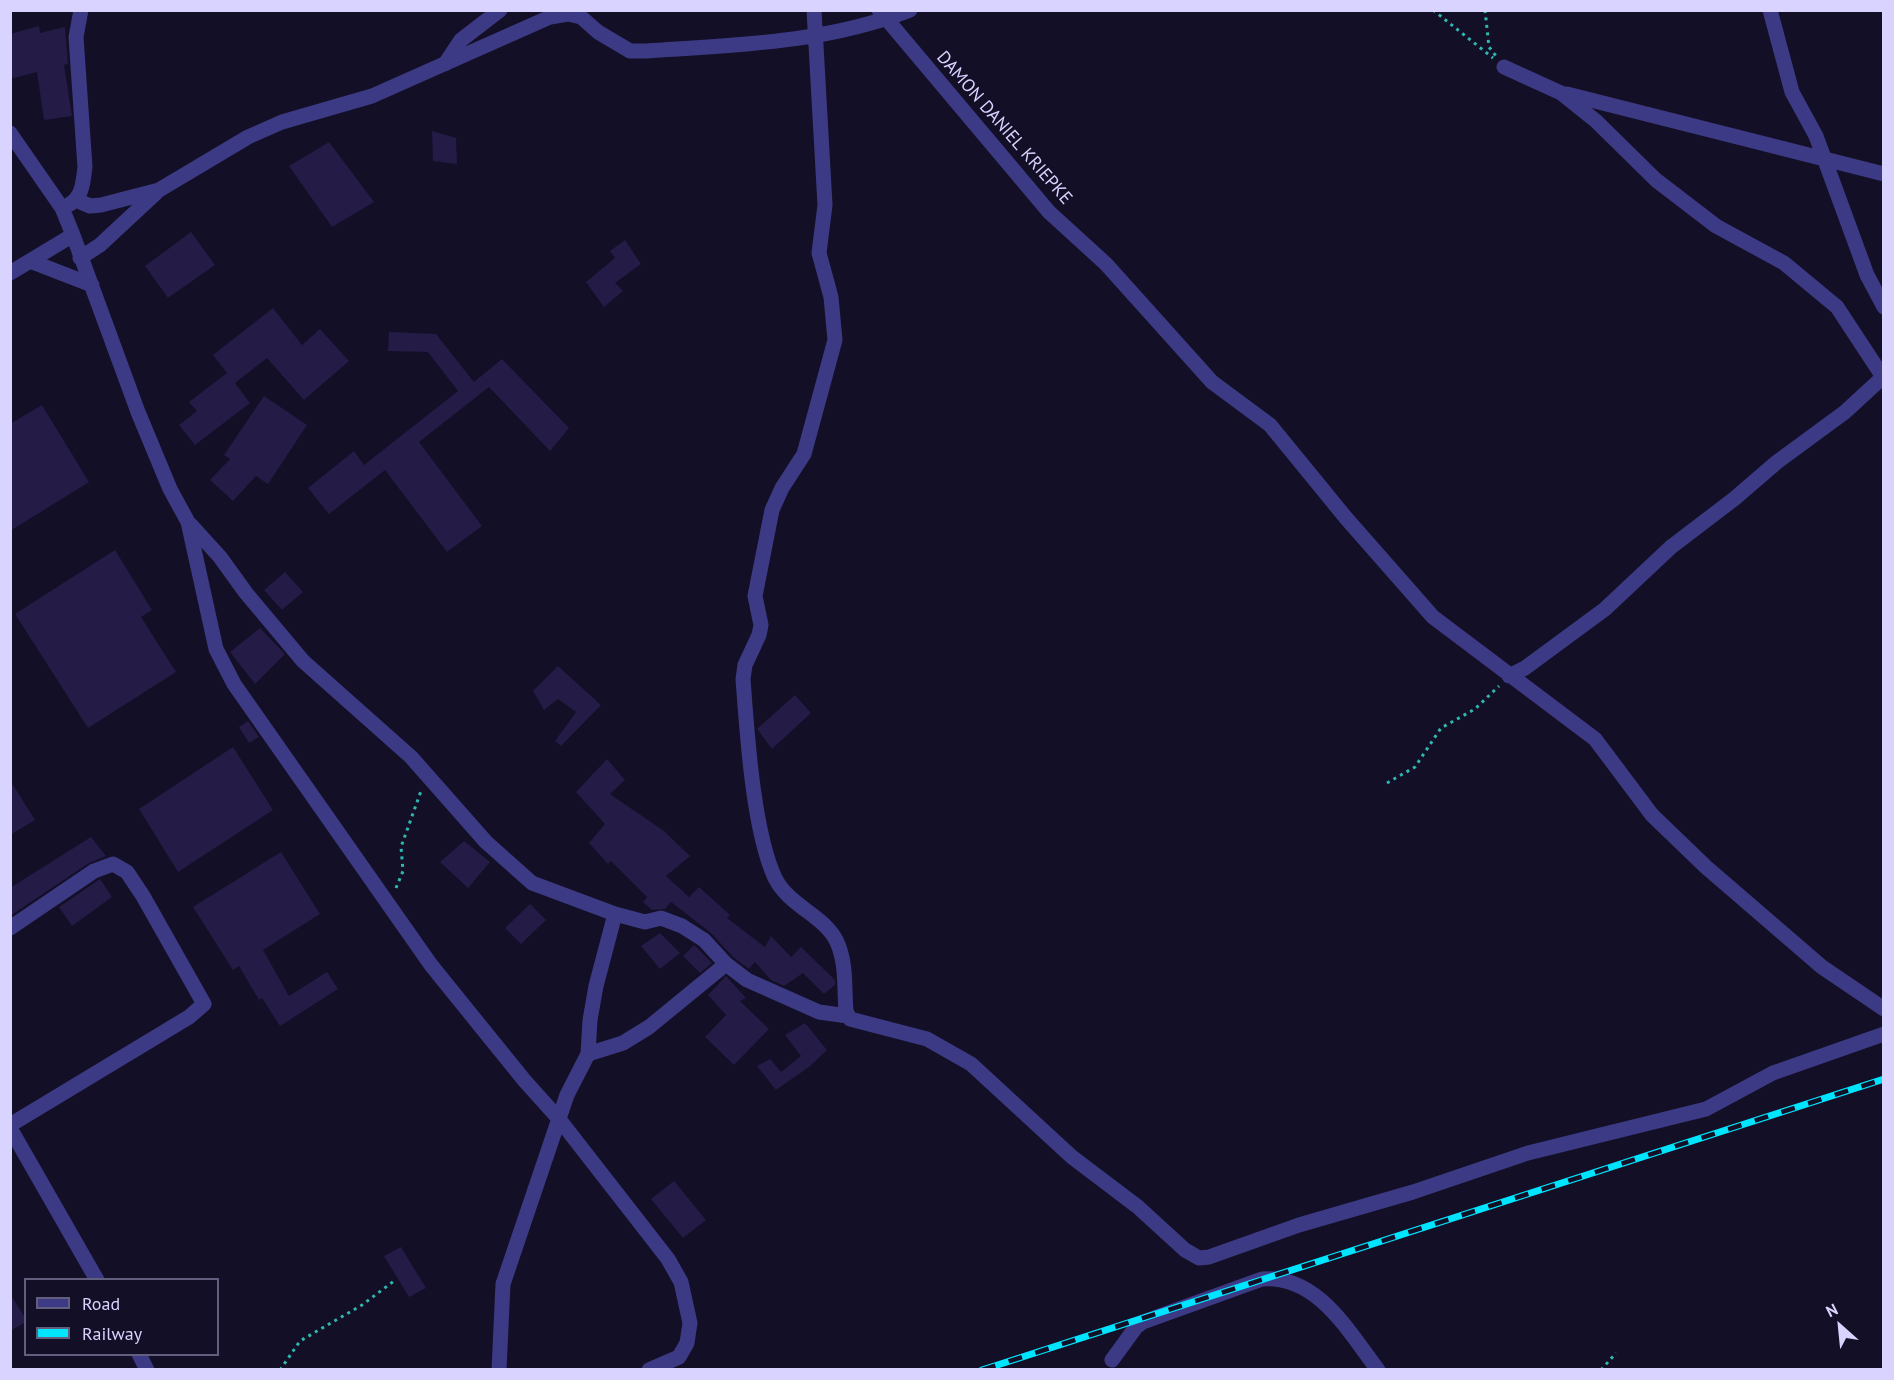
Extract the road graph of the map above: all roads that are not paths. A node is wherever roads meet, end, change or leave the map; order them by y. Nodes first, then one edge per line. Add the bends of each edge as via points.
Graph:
1 (81, 10) edge
2 (500, 10) edge
3 (814, 10) edge
4 (910, 10) edge
5 (1770, 10) edge
6 (883, 14) edge
7 (814, 34) junction
8 (445, 64) junction
9 (1504, 67) road end
10 (1561, 93) junction
11 (10, 133) edge
12 (1826, 160) junction
13 (1884, 174) edge
14 (159, 190) junction
15 (76, 200) junction
16 (62, 208) junction
17 (74, 235) junction
18 (80, 258) junction
19 (30, 261) junction
20 (10, 273) edge
21 (92, 285) junction
22 (1884, 307) edge
23 (1884, 377) edge
24 (188, 522) junction
25 (1509, 676) junction
26 (615, 914) junction
27 (10, 928) edge
28 (726, 964) junction
29 (1884, 1009) edge
30 (848, 1016) junction
31 (1884, 1034) edge
32 (588, 1054) junction
33 (559, 1119) junction
34 (10, 1126) edge
35 (96, 1278) edge
36 (140, 1356) edge
37 (1112, 1360) dead end
38 (683, 1363) edge
39 (147, 1370) edge
40 (499, 1370) edge
41 (649, 1370) edge
42 (1378, 1370) edge

1 - 15 street via 76,37 85,166
2 - 8 street via 462,40
3 - 7 street
4 - 6 street
5 - 12 street via 1785,74
6 - 7 street
6 - 25 street, DAMON DANIEL KRIEPKE via 1048,212 1106,264 1212,382 1270,425 1433,617
7 - 8 street via 737,47 630,51 581,17 568,14 539,22
7 - 30 street via 825,205 819,254 831,297 835,340 804,454 772,510 756,596 761,625 743,679 764,844 782,889 835,937 841,953
8 - 14 street via 372,96 282,122 248,137
9 - 10 street
10 - 12 street
10 - 23 street via 1656,180 1716,226 1784,263 1837,307
11 - 16 street
12 - 13 street
12 - 22 street via 1867,275
14 - 15 street via 101,205 90,206
14 - 18 street via 100,245
15 - 16 street
16 - 17 street
17 - 18 street
17 - 19 street
18 - 21 street
19 - 20 street
19 - 21 street
21 - 24 street via 142,422
23 - 25 street via 1845,412 1671,547 1605,609
24 - 26 street via 303,661 411,757 510,866 532,883
24 - 33 street via 216,649 234,684 431,965
25 - 29 street, DAMON DANIEL KRIEPKE via 1595,739 1652,815 1754,909 1822,968
26 - 28 street via 645,922 660,918 682,926 704,940
26 - 32 street via 594,998
27 - 34 street via 94,871 113,864 127,872 204,1004 189,1017
28 - 30 street via 747,980 795,1003 819,1012
28 - 32 street via 649,1027 623,1043
30 - 31 street via 927,1039 971,1064 1072,1157 1199,1258 1528,1153 1679,1118 1706,1109 1773,1073
32 - 33 street
33 - 38 street via 647,1230 681,1282 690,1323
33 - 40 street via 503,1284
34 - 35 street
36 - 39 street
37 - 42 street via 1136,1327 1158,1314 1275,1278 1296,1284 1324,1300
38 - 41 street

